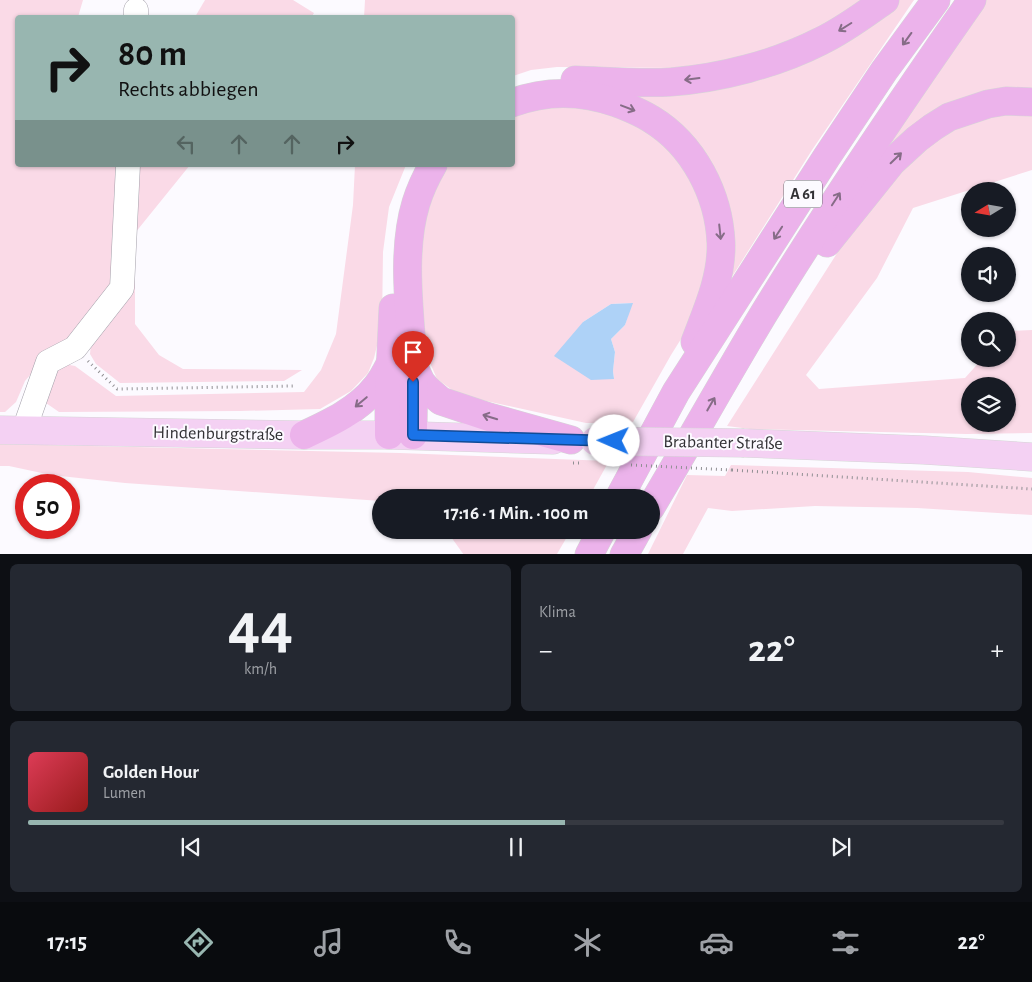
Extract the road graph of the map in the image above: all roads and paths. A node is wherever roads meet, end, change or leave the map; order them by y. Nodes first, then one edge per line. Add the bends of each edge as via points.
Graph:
1 (885, 0) edge
2 (936, 0) edge
3 (972, 0) edge
4 (515, 87) edge
5 (515, 102) edge
6 (1032, 102) edge
7 (128, 167) edge
8 (416, 167) edge
9 (432, 167) edge
10 (763, 314) junction
11 (75, 348) junction
12 (402, 364) junction
13 (294, 386) dead end
14 (676, 392) junction
15 (12, 430) edge
16 (304, 435) junction
17 (401, 435) junction
18 (583, 440) junction
19 (1032, 457) edge
20 (623, 465) dead end
21 (624, 489) edge
22 (1032, 489) edge
23 (660, 491) edge
24 (597, 539) edge
25 (633, 539) edge
26 (589, 554) edge
27 (624, 554) edge

1 -> 4 highway via 822,41 776,60 721,75 671,82 553,80
2 -> 14 highway, A 61 via 842,134
10 -> 3 highway, A 61
5 -> 14 highway via 558,93 605,99 637,111 668,131 700,171 717,213 721,258 716,286
10 -> 6 highway via 798,287 829,239 892,162 917,139 949,117 969,109 1006,101
7 - 11 street, Hindenburgstraße via 122,288
8 - 12 highway via 403,202 396,236 392,343
9 - 12 highway via 415,204 409,237 409,318
23 -> 10 highway, A 61
11 - 13 path via 117,390
11 - 15 street, Hindenburgstraße via 48,362
12 -> 16 highway via 348,412
12 - 17 highway
18 -> 12 highway via 489,417 441,401
14 - 21 highway, A 61
15 - 16 main road, Hindenburgstraße
16 - 17 main road, Hindenburgstraße
17 - 18 main road, Brabanter Straße
18 - 19 main road, Brabanter Straße, bridge via 744,443
20 - 22 path, bridge
24 - 26 highway
25 - 27 highway

